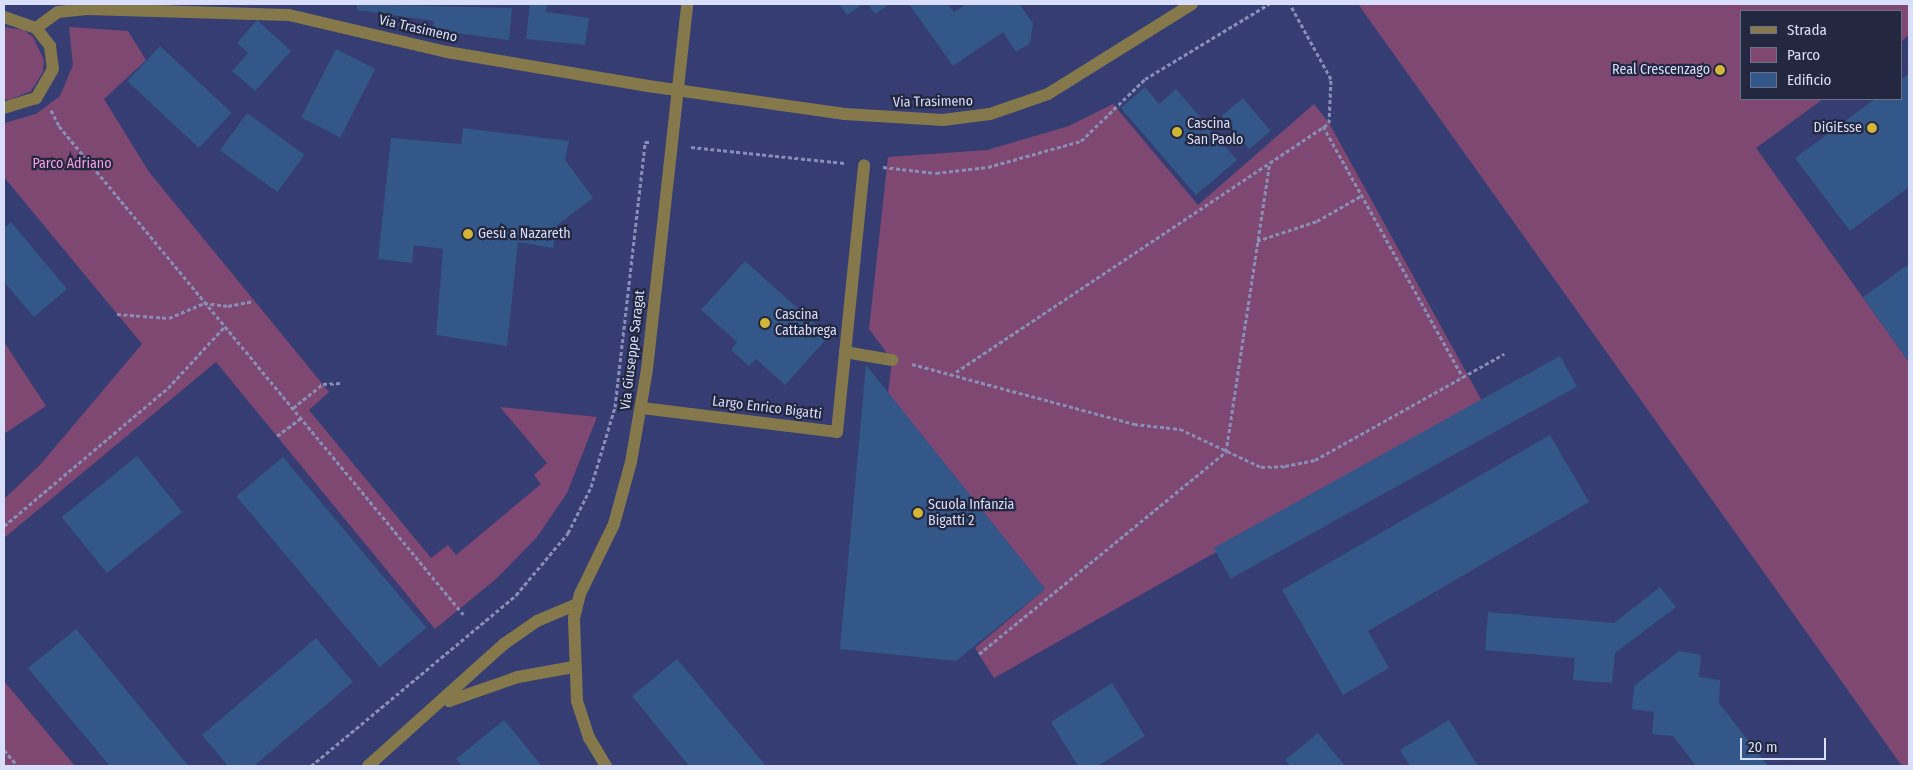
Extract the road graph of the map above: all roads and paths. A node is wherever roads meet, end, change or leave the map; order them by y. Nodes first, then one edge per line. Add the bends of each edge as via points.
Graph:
1 (688, 4) edge
2 (1192, 4) edge
3 (1290, 4) edge
4 (4, 17) edge
5 (36, 28) junction
6 (678, 90) junction
7 (50, 104) dead end
8 (4, 108) edge
9 (1323, 126) junction
10 (645, 142) dead end
11 (1270, 162) junction
12 (864, 165) dead end
13 (1361, 196) junction
14 (1257, 241) junction
15 (254, 301) dead end
16 (204, 304) junction
17 (117, 314) dead end
18 (224, 327) junction
19 (845, 352) junction
20 (1504, 354) dead end
21 (892, 360) joint
22 (956, 372) junction
23 (1463, 378) junction
24 (341, 383) dead end
25 (293, 408) junction
26 (640, 412) junction
27 (301, 418) junction
28 (277, 436) dead end
29 (1226, 452) junction
30 (4, 526) edge
31 (577, 604) junction
32 (464, 614) dead end
33 (979, 654) dead end
34 (573, 667) junction
35 (444, 702) junction
36 (4, 750) edge
37 (18, 766) edge
38 (311, 766) edge
39 (368, 766) edge
40 (606, 766) edge

1 - 6 street
2 - 6 street, Via Trasimeno via 1058,89 1014,107 969,118 859,116
3 - 9 path via 1331,79 1329,123
4 - 5 street
5 - 6 street, Via Trasimeno via 58,12 87,9 290,15 460,54
5 - 8 street via 52,58 48,83 27,104
6 - 26 street, Via Giuseppe Saragat
7 - 16 path via 59,126
9 - 11 path
9 - 13 path
10 - 38 path via 615,408 591,487 568,533 516,595
11 - 14 path
11 - 22 path
12 - 19 street, Largo Enrico Bigatti
13 - 14 path via 1317,221
13 - 23 path
14 - 29 path
15 - 16 path via 228,306
16 - 17 path via 170,318
16 - 18 path
18 - 25 path
18 - 30 path via 168,388
19 - 21 street
19 - 26 street, Largo Enrico Bigatti via 837,432 642,408
20 - 23 path
21 - 22 path
22 - 29 path via 1134,424 1180,429
23 - 29 path via 1315,460 1261,466
24 - 25 path via 322,384
25 - 27 path
26 - 31 street, Via Giuseppe Saragat via 618,512
27 - 28 path
27 - 32 path
29 - 33 path
31 - 34 street, Via Giuseppe Saragat
31 - 35 street via 520,632
34 - 35 street via 518,677
34 - 40 street, Via Giuseppe Saragat via 582,720
35 - 39 street
36 - 37 path

